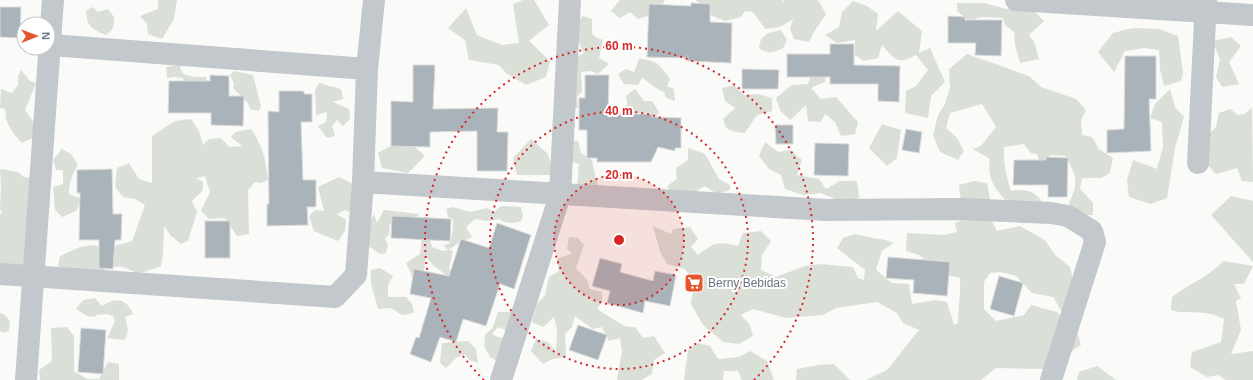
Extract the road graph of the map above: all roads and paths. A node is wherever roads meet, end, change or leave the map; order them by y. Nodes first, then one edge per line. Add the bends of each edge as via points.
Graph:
1 (53, 0) edge
2 (374, 0) edge
3 (570, 0) edge
4 (1016, 0) edge
5 (1205, 6) edge
6 (1253, 15) edge
7 (52, 16) edge
8 (56, 44) edge
9 (50, 56) edge
10 (367, 69) junction
11 (1198, 163) dead end
12 (363, 182) junction
13 (560, 195) junction
14 (0, 274) edge
15 (34, 276) junction
16 (26, 380) edge
17 (501, 380) edge
18 (1051, 380) edge

1 - 7 street
2 - 10 street
3 - 13 street
4 - 5 street
5 - 6 street
5 - 11 street
8 - 10 street
9 - 15 street
10 - 12 street
12 - 13 street
12 - 15 street via 356,275 335,297
13 - 17 street
13 - 18 street via 826,210 962,209 1068,216 1092,231 1095,242
14 - 15 street
15 - 16 street

